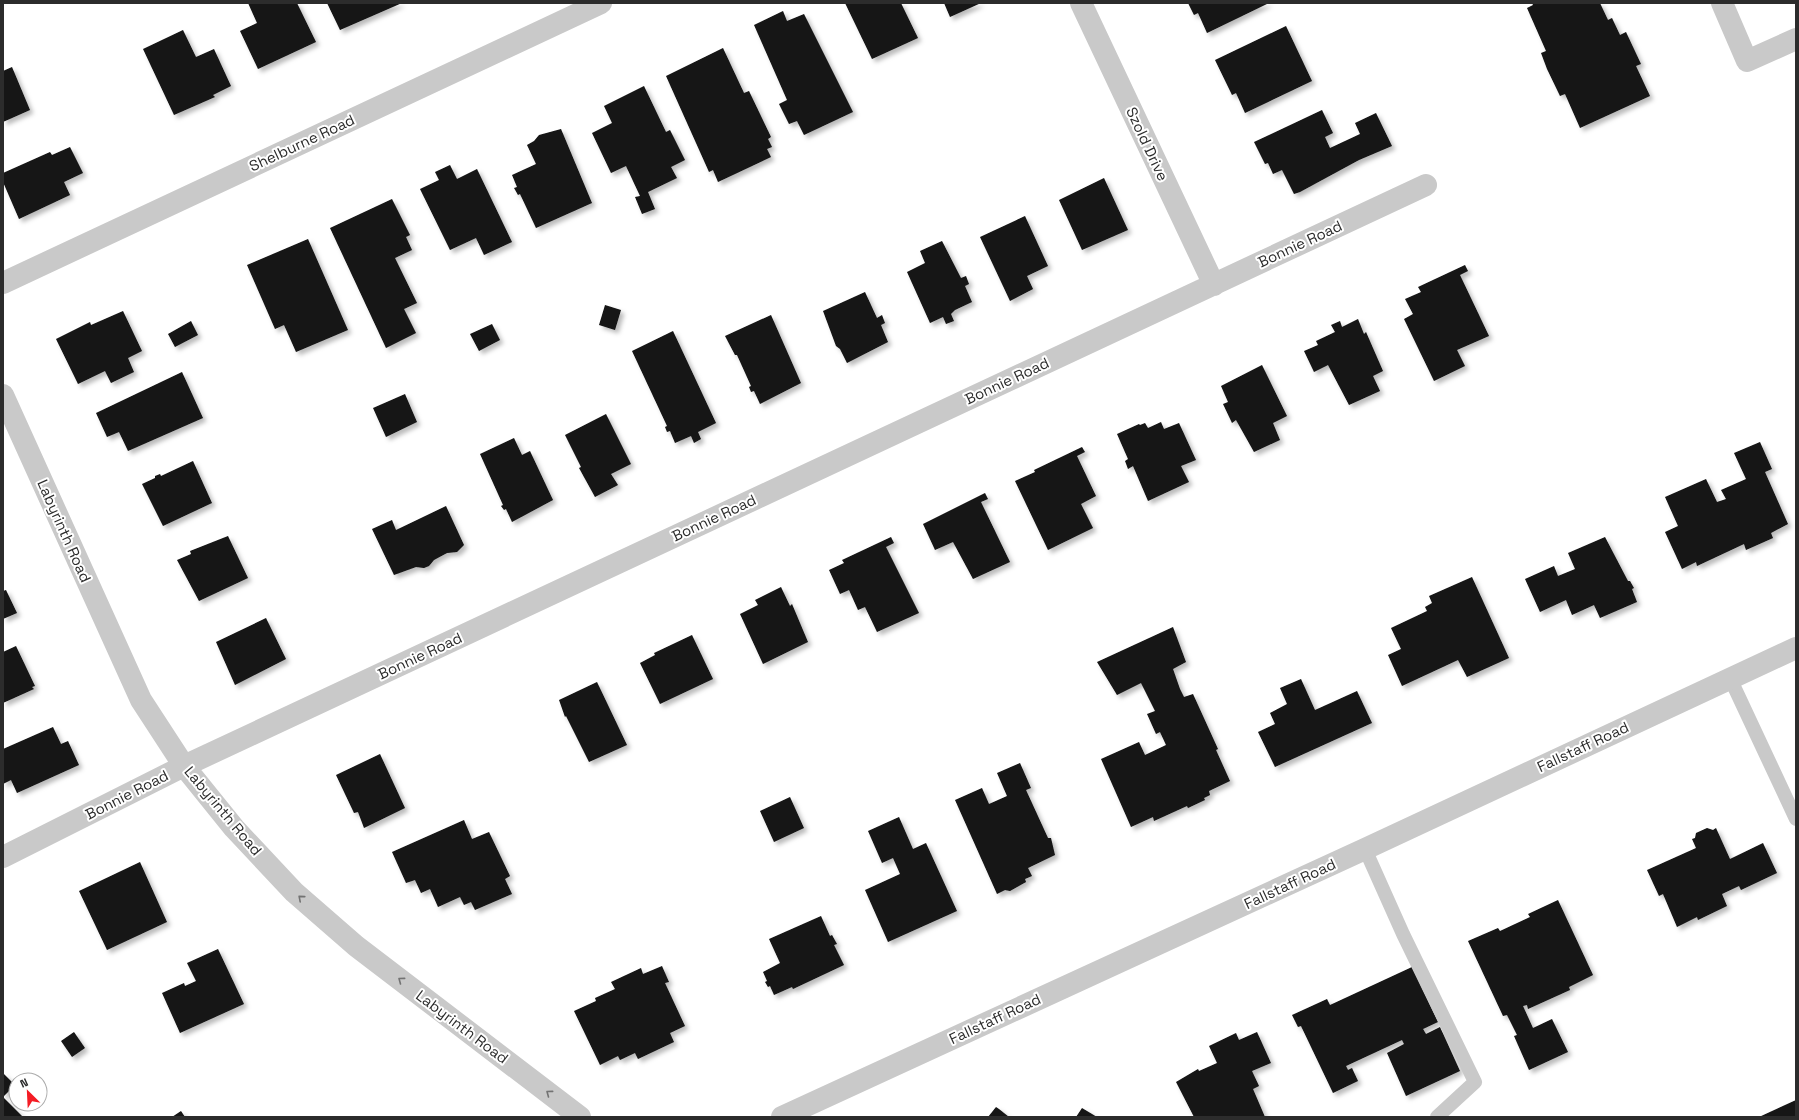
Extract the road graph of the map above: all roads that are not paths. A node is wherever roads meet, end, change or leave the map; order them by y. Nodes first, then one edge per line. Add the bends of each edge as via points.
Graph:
1 (601, 3) edge
2 (1081, 3) edge
3 (1722, 3) edge
4 (1796, 39) edge
5 (1426, 185) dead end
6 (3, 283) edge
7 (1214, 285) junction
8 (3, 395) edge
9 (1796, 648) edge
10 (1730, 678) junction
11 (184, 766) junction
12 (1796, 819) edge
13 (1364, 849) junction
14 (3, 857) edge
15 (580, 1117) edge
16 (782, 1117) edge
17 (1437, 1117) edge

1 - 6 street, Shelburne Road
2 - 7 street, Szold Drive
3 - 4 street via 1747,60
5 - 7 street, Bonnie Road
7 - 11 street, Bonnie Road
8 - 11 street, Labyrinth Road via 141,700
9 - 10 street, Fallstaff Road
10 - 12 lane
10 - 13 street, Fallstaff Road
11 - 14 street, Bonnie Road
15 -> 11 street, Labyrinth Road via 356,946 294,892 234,828
13 - 16 street, Fallstaff Road
13 - 17 lane via 1475,1082

